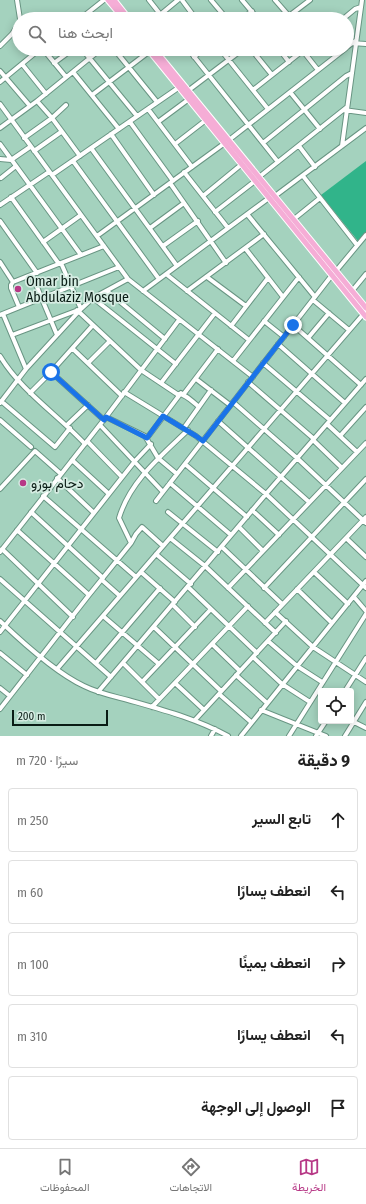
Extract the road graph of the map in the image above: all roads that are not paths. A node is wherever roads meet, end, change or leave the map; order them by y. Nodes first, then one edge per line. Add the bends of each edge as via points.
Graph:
1 (17, 0) edge
2 (104, 0) edge
3 (108, 0) edge
4 (114, 0) edge
5 (149, 0) edge
6 (178, 0) edge
7 (182, 0) edge
8 (211, 0) edge
9 (242, 0) edge
10 (276, 0) edge
11 (362, 0) edge
12 (307, 1) edge
13 (361, 7) junction
14 (252, 11) edge
15 (19, 12) edge
16 (89, 12) edge
17 (118, 12) edge
18 (123, 12) edge
19 (158, 12) edge
20 (163, 12) edge
21 (191, 12) edge
22 (221, 12) edge
23 (283, 12) edge
24 (293, 12) edge
25 (351, 12) edge
26 (360, 13) junction
27 (366, 14) edge
28 (12, 35) edge
29 (355, 42) junction
30 (366, 44) edge
31 (0, 46) edge
32 (354, 52) edge
33 (33, 56) edge
34 (48, 56) edge
35 (64, 56) edge
36 (92, 56) edge
37 (120, 56) edge
38 (145, 56) edge
39 (158, 56) edge
40 (226, 56) edge
41 (234, 56) edge
42 (256, 56) edge
43 (284, 56) edge
44 (296, 56) edge
45 (308, 56) edge
46 (335, 56) edge
47 (354, 56) edge
48 (194, 57) edge
49 (90, 58) junction
50 (229, 60) junction
51 (289, 62) junction
52 (54, 63) junction
53 (22, 64) junction
54 (129, 68) junction
55 (318, 70) junction
56 (0, 71) edge
57 (73, 72) junction
58 (352, 73) junction
59 (209, 75) junction
60 (272, 75) junction
61 (6, 77) junction
62 (66, 78) junction
63 (0, 82) edge
64 (109, 82) junction
65 (181, 86) junction
66 (189, 90) junction
67 (253, 90) junction
68 (290, 92) junction
69 (46, 94) junction
70 (92, 95) junction
71 (190, 99) junction
72 (37, 101) junction
73 (158, 102) junction
74 (0, 104) edge
75 (66, 105) dead end
76 (30, 106) junction
77 (148, 108) junction
78 (268, 109) junction
79 (346, 109) junction
80 (305, 110) junction
81 (366, 113) edge
82 (137, 116) junction
83 (52, 118) junction
84 (11, 120) junction
85 (206, 120) junction
86 (130, 122) junction
87 (158, 122) junction
88 (248, 124) junction
89 (0, 128) edge
90 (366, 128) edge
91 (119, 129) junction
92 (320, 129) junction
93 (61, 132) junction
94 (111, 134) junction
95 (24, 138) junction
96 (227, 141) junction
97 (264, 143) junction
98 (0, 144) edge
99 (175, 144) junction
100 (299, 146) junction
101 (342, 146) junction
102 (30, 147) junction
103 (91, 148) junction
104 (34, 151) junction
105 (80, 156) junction
106 (0, 159) edge
107 (11, 160) junction
108 (73, 161) junction
109 (278, 162) junction
110 (242, 164) junction
111 (16, 166) junction
112 (192, 167) junction
113 (315, 167) junction
114 (184, 172) junction
115 (50, 174) junction
116 (303, 176) junction
117 (1, 178) dead end
118 (257, 179) junction
119 (171, 182) junction
120 (30, 185) junction
121 (154, 195) junction
122 (203, 196) junction
123 (275, 196) junction
124 (11, 197) junction
125 (269, 198) junction
126 (320, 198) junction
127 (184, 203) junction
128 (0, 205) edge
129 (135, 208) junction
130 (215, 212) junction
131 (247, 214) junction
132 (81, 215) junction
133 (294, 219) junction
134 (0, 221) edge
135 (198, 221) junction
136 (117, 222) junction
137 (150, 228) junction
138 (228, 228) junction
139 (62, 229) junction
140 (264, 234) junction
141 (366, 235) edge
142 (97, 236) junction
143 (211, 240) junction
144 (43, 242) junction
145 (357, 245) junction
146 (104, 246) junction
147 (163, 246) junction
148 (245, 248) junction
149 (81, 255) junction
150 (0, 262) edge
151 (226, 263) junction
152 (60, 264) junction
153 (177, 266) junction
154 (119, 267) junction
155 (334, 273) junction
156 (34, 274) junction
157 (166, 274) junction
158 (366, 274) edge
159 (207, 277) junction
160 (299, 277) junction
161 (268, 278) junction
162 (128, 279) junction
163 (159, 279) junction
164 (14, 282) junction
165 (72, 286) junction
166 (107, 291) junction
167 (143, 291) junction
168 (187, 291) junction
169 (352, 291) junction
170 (283, 297) junction
171 (42, 298) junction
172 (93, 298) junction
173 (314, 298) junction
174 (246, 306) junction
175 (19, 307) junction
176 (78, 310) junction
177 (215, 313) junction
178 (329, 313) junction
179 (365, 313) edge
180 (1, 314) edge
181 (51, 320) junction
182 (179, 320) junction
183 (264, 321) junction
184 (93, 325) junction
185 (293, 325) junction
186 (231, 326) junction
187 (350, 330) junction
188 (200, 334) junction
189 (12, 335) junction
190 (57, 335) junction
191 (284, 337) junction
192 (308, 338) junction
193 (165, 339) junction
194 (249, 340) junction
195 (110, 341) junction
196 (278, 344) junction
197 (73, 349) junction
198 (157, 349) junction
199 (218, 349) junction
200 (328, 355) junction
201 (0, 356) edge
202 (233, 361) junction
203 (88, 363) junction
204 (263, 363) junction
205 (176, 364) junction
206 (26, 369) junction
207 (141, 370) junction
208 (51, 372) junction
209 (312, 374) junction
210 (253, 377) junction
211 (196, 379) junction
212 (366, 379) edge
213 (17, 380) junction
214 (248, 382) junction
215 (161, 383) junction
216 (361, 385) junction
217 (211, 390) junction
218 (296, 392) junction
219 (30, 393) junction
220 (123, 394) junction
221 (182, 394) junction
222 (1, 402) edge
223 (345, 402) junction
224 (232, 403) junction
225 (88, 405) junction
226 (199, 406) junction
227 (366, 408) edge
228 (280, 410) junction
229 (163, 416) junction
230 (105, 418) junction
231 (0, 420) edge
232 (218, 421) junction
233 (328, 422) junction
234 (100, 425) junction
235 (68, 427) junction
236 (186, 429) junction
237 (264, 429) junction
238 (340, 436) junction
239 (147, 438) junction
240 (313, 439) junction
241 (203, 441) junction
242 (86, 443) junction
243 (366, 443) edge
244 (151, 444) junction
245 (31, 447) dead end
246 (248, 448) junction
247 (357, 452) junction
248 (158, 458) junction
249 (297, 458) junction
250 (72, 460) junction
251 (134, 461) junction
252 (185, 464) junction
253 (232, 466) junction
254 (342, 468) junction
255 (145, 472) junction
256 (61, 474) junction
257 (177, 474) junction
258 (281, 476) junction
259 (122, 477) junction
260 (57, 478) junction
261 (366, 479) edge
262 (170, 483) junction
263 (326, 485) junction
264 (214, 488) junction
265 (0, 489) edge
266 (163, 492) junction
267 (108, 494) junction
268 (266, 494) junction
269 (43, 496) junction
270 (156, 501) dead end
271 (309, 502) junction
272 (344, 502) junction
273 (198, 506) junction
274 (252, 510) junction
275 (31, 512) junction
276 (168, 512) dead end
277 (94, 513) junction
278 (247, 517) junction
279 (293, 520) junction
280 (365, 520) edge
281 (182, 524) junction
282 (239, 526) junction
283 (81, 529) junction
284 (17, 530) junction
285 (231, 535) junction
286 (278, 535) junction
287 (170, 538) junction
288 (311, 538) junction
289 (346, 538) junction
290 (131, 543) junction
291 (68, 546) junction
292 (163, 546) junction
293 (222, 547) junction
294 (1, 550) edge
295 (263, 551) junction
296 (218, 552) junction
297 (156, 554) junction
298 (329, 555) junction
299 (366, 556) edge
300 (117, 561) junction
301 (54, 563) junction
302 (205, 566) junction
303 (245, 570) junction
304 (141, 572) junction
305 (314, 572) junction
306 (136, 577) junction
307 (0, 579) edge
308 (102, 579) junction
309 (366, 581) edge
310 (38, 584) junction
311 (190, 585) junction
312 (364, 587) edge
313 (160, 588) junction
314 (228, 588) junction
315 (264, 588) junction
316 (297, 589) junction
317 (89, 595) junction
318 (120, 596) junction
319 (354, 597) junction
320 (25, 601) junction
321 (174, 603) junction
322 (282, 604) junction
323 (348, 604) junction
324 (248, 606) junction
325 (211, 609) junction
326 (275, 612) junction
327 (366, 612) edge
328 (103, 616) junction
329 (73, 617) junction
330 (0, 621) edge
331 (286, 621) junction
332 (265, 623) junction
333 (332, 623) junction
334 (5, 626) junction
335 (229, 626) junction
336 (154, 627) junction
337 (194, 627) junction
338 (0, 632) edge
339 (61, 632) junction
340 (122, 632) junction
341 (276, 633) junction
342 (268, 641) junction
343 (212, 644) junction
344 (77, 646) junction
345 (138, 646) junction
346 (175, 647) junction
347 (313, 647) junction
348 (257, 653) junction
349 (0, 654) edge
350 (41, 657) junction
351 (252, 657) junction
352 (366, 658) edge
353 (336, 662) junction
354 (96, 663) junction
355 (123, 663) junction
356 (159, 664) junction
357 (193, 664) junction
358 (297, 666) junction
359 (57, 669) junction
360 (240, 671) junction
361 (27, 675) junction
362 (236, 675) junction
363 (355, 675) junction
364 (111, 677) junction
365 (142, 682) junction
366 (322, 682) junction
367 (366, 682) edge
368 (175, 683) junction
369 (282, 684) junction
370 (0, 688) edge
371 (320, 688) edge
372 (347, 688) edge
373 (98, 692) junction
374 (318, 692) edge
375 (220, 693) junction
376 (10, 696) junction
377 (159, 699) junction
378 (310, 702) junction
379 (366, 702) edge
380 (267, 703) junction
381 (152, 707) junction
382 (365, 708) edge
383 (0, 710) edge
384 (204, 710) junction
385 (261, 710) junction
386 (195, 720) junction
387 (251, 722) junction
388 (354, 722) joint
389 (296, 724) junction
390 (324, 724) edge
391 (353, 724) edge
392 (366, 728) edge
393 (215, 729) junction
394 (317, 734) edge
395 (211, 736) edge
396 (228, 736) edge
397 (241, 736) edge
398 (289, 736) edge
399 (326, 736) edge
400 (345, 736) edge

1 - 15 street
2 - 16 street
3 - 17 main road
4 - 18 main road
5 - 19 street
6 - 20 street
7 - 21 street
8 - 22 street
9 - 14 street
10 - 23 street
11 - 13 street
12 - 24 street
13 - 25 street
13 - 26 street
26 - 27 street
26 - 29 street
28 - 31 street
29 - 30 street
29 - 32 street
33 - 53 street
34 - 52 street
35 - 52 street
36 - 49 street
37 - 54 street
38 - 54 street
39 - 65 main road
40 - 50 street
41 - 50 street
42 - 60 street
43 - 51 street
44 - 51 street
45 - 55 street
46 - 55 street
47 - 58 street
48 - 59 street
49 - 57 street
49 - 64 street
50 - 59 street
50 - 67 street
51 - 60 street
52 - 62 street
53 - 61 street
53 - 69 street
54 - 64 street
54 - 73 street
55 - 68 street
56 - 61 street
57 - 62 street
57 - 70 street
58 - 79 street
58 - 80 street
59 - 66 street
59 - 88 street
60 - 67 street
61 - 63 street
61 - 76 street
62 - 69 street
64 - 70 street
64 - 82 street
65 - 66 main road
65 - 71 main road
65 - 73 street
66 - 96 main road
67 - 78 street
68 - 78 street
68 - 80 street
69 - 72 street
70 - 91 street
71 - 85 main road
71 - 87 street
72 - 76 street
72 - 83 street
73 - 77 street
74 - 84 street
75 - 83 street
76 - 84 street
77 - 82 street
77 - 87 street
78 - 88 street
79 - 81 street
79 - 92 street
79 - 101 street
80 - 92 street
80 - 97 street
82 - 86 street
83 - 93 street
83 - 95 street
84 - 89 street
84 - 95 street
85 - 96 main road
85 - 99 street
86 - 91 street
86 - 119 street
87 - 99 street
88 - 96 street
88 - 97 street
90 - 101 street
91 - 94 street
92 - 100 street
93 - 104 street
93 - 105 street
94 - 103 street
94 - 121 street
95 - 102 street
96 - 110 main road
96 - 112 street
96 - 118 main road
97 - 109 street
98 - 107 street
99 - 112 street
100 - 109 street
100 - 113 street
101 - 113 street
102 - 104 street
102 - 107 street
103 - 105 street
103 - 129 street
104 - 115 street
105 - 108 street
106 - 107 street
107 - 111 street
108 - 115 street
108 - 136 street
109 - 118 street
110 - 118 main road
110 - 122 street
111 - 117 street
111 - 120 street
112 - 114 street
113 - 116 street
114 - 119 street
114 - 122 street
115 - 120 street
115 - 132 street
116 - 123 street
116 - 126 street
118 - 123 main road
118 - 125 main road
118 - 130 street
119 - 121 street
119 - 127 street
120 - 124 street
120 - 139 street
121 - 129 street
122 - 130 street
123 - 125 street
123 - 133 main road
124 - 128 street
124 - 144 street
125 - 131 street
125 - 155 main road
126 - 133 street
126 - 145 street
127 - 135 street
127 - 137 street
129 - 136 street
129 - 137 street
130 - 138 street
131 - 138 street
131 - 140 street
132 - 139 street
132 - 142 street
133 - 155 main road
134 - 156 street
135 - 143 street
135 - 147 street
136 - 142 street
136 - 163 street
137 - 147 street
138 - 143 street
139 - 144 street
139 - 149 street
140 - 148 street
140 - 160 street
141 - 145 street
142 - 146 street
143 - 151 street
143 - 153 street
144 - 152 street
145 - 155 street
146 - 149 street
146 - 154 street
147 - 153 street
148 - 151 street
148 - 161 street
149 - 152 street
150 - 164 street
151 - 159 street
152 - 156 street
152 - 165 street
153 - 157 street
154 - 162 street
154 - 165 street
155 - 169 main road
155 - 173 street
155 - 179 main road
156 - 164 street
156 - 171 street
157 - 163 street
157 - 168 street
158 - 169 street
159 - 168 street
159 - 174 street
160 - 170 street
160 - 173 street
161 - 170 street
161 - 174 street
162 - 166 street
162 - 167 street
163 - 167 street
164 - 175 street via 11,288
165 - 171 street
165 - 176 street
166 - 172 street
166 - 193 street
167 - 182 street
168 - 177 street
169 - 179 main road
170 - 183 street
171 - 175 street
171 - 181 street
172 - 176 street
172 - 198 street
173 - 178 street
173 - 185 street
174 - 186 street
175 - 180 street
176 - 181 street
176 - 184 street
176 - 190 street
177 - 186 street
177 - 188 street
178 - 187 street
178 - 192 street
179 - 187 street
180 - 189 street
181 - 189 street
181 - 190 street
182 - 188 street
182 - 193 street
183 - 191 street
183 - 194 street
184 - 195 street
184 - 197 street
185 - 191 street
185 - 192 street
186 - 194 street
187 - 200 street
188 - 199 street
188 - 205 street
189 - 206 street
190 - 206 street
191 - 196 street
192 - 200 street
193 - 198 street
194 - 202 street
195 - 203 street
195 - 207 street
196 - 204 street
196 - 209 street
197 - 203 street
197 - 208 street
198 - 205 street
198 - 207 street
199 - 202 street
199 - 211 street
200 - 209 street
200 - 216 street
201 - 213 street
202 - 210 street
203 - 220 street
204 - 210 street
204 - 218 street
205 - 215 street
206 - 213 street
207 - 215 street
207 - 220 street
208 - 219 street
208 - 225 street
209 - 218 street
209 - 223 street
210 - 214 street
211 - 217 street
211 - 221 street
212 - 216 street
213 - 219 street
213 - 222 street
214 - 224 street
214 - 228 street
215 - 221 street
216 - 223 street
217 - 224 street
217 - 226 street
218 - 228 street
218 - 233 street
219 - 235 street
220 - 229 street
220 - 230 street
221 - 226 street
221 - 229 street
222 - 235 street via 55,447
223 - 233 street
224 - 232 street
224 - 237 street
225 - 230 street
225 - 235 street
226 - 236 street
227 - 238 street
228 - 237 street
228 - 240 street
229 - 236 street
229 - 239 street
230 - 234 street
230 - 239 street
231 - 245 street
232 - 241 street
232 - 246 street
233 - 238 street
233 - 240 street
234 - 242 street
234 - 251 street
235 - 242 street
236 - 241 street
236 - 248 street
237 - 246 street
237 - 249 street
238 - 247 street
239 - 244 street
240 - 249 street
240 - 254 street
241 - 252 street
241 - 253 street
242 - 250 street
242 - 259 street
243 - 247 street
244 - 248 street
244 - 251 street
246 - 253 street
246 - 258 street
247 - 254 street
248 - 255 street
248 - 257 street
249 - 258 street
249 - 263 street
250 - 256 street
250 - 267 street
251 - 255 street
251 - 259 street
252 - 257 street
252 - 264 street
253 - 264 street
253 - 268 street
254 - 263 street
255 - 266 street
255 - 290 street via 123,505 119,518
256 - 260 street
256 - 265 street via 35,450
257 - 262 street
258 - 268 street
258 - 271 street
259 - 267 street
260 - 269 street
260 - 277 street
261 - 272 street
262 - 266 street
262 - 273 street
263 - 271 street
263 - 272 street
264 - 273 street
264 - 278 street
266 - 270 street
267 - 277 street
268 - 274 street
268 - 279 street
269 - 275 street
269 - 283 street
271 - 279 street
272 - 280 street
272 - 288 street
273 - 281 street
273 - 285 street
274 - 278 street
274 - 286 street
275 - 284 street
275 - 291 street
276 - 281 street
277 - 283 street
278 - 282 street
279 - 286 street
279 - 288 street
280 - 289 street
281 - 287 street
281 - 296 street
282 - 285 street
282 - 295 street
283 - 291 street
283 - 300 street
284 - 294 street
284 - 301 street
285 - 293 street
286 - 295 street
287 - 292 street
287 - 302 street
288 - 298 street
288 - 315 street
289 - 298 street
289 - 299 street
290 - 292 street via 142,527
290 - 300 street
291 - 301 street
291 - 308 street
292 - 297 street
293 - 296 street
293 - 303 street
294 - 310 street
295 - 303 street
296 - 302 street
297 - 304 street
297 - 311 street
298 - 305 street
298 - 312 street
300 - 306 street
300 - 308 street
301 - 310 street
301 - 317 street
302 - 311 street
302 - 314 street
303 - 314 street
303 - 315 street
304 - 306 street
304 - 313 street
305 - 316 street
305 - 323 street
306 - 318 street
307 - 320 street
308 - 317 street
308 - 318 street
309 - 312 street
310 - 320 street
310 - 329 street
311 - 321 street
311 - 325 street
312 - 319 street
313 - 321 street
313 - 340 street
314 - 324 street
315 - 322 street
316 - 322 street
316 - 333 street
317 - 329 street
318 - 328 street
319 - 323 street
319 - 327 street
320 - 334 street
320 - 339 street
321 - 336 street
321 - 337 street
322 - 326 street
323 - 333 street
324 - 332 street
324 - 335 street
325 - 335 street
325 - 337 street
326 - 331 street
326 - 332 street
327 - 353 street
328 - 340 street
328 - 344 street
329 - 339 street
330 - 334 street
331 - 341 street
331 - 347 street
332 - 341 street
333 - 347 street
334 - 338 street
334 - 350 street
335 - 343 street
335 - 348 street
336 - 345 street
336 - 346 street
337 - 346 street
339 - 344 street
339 - 350 street
340 - 345 street
340 - 354 street
341 - 342 street
342 - 348 street
342 - 358 street
343 - 357 street
343 - 360 street
344 - 354 street
344 - 359 street
345 - 355 street
345 - 356 street
346 - 356 street
346 - 357 street
347 - 353 street
347 - 358 street
348 - 351 street
349 - 361 street
350 - 359 street
350 - 361 street
351 - 360 street
351 - 369 street
352 - 363 street
353 - 363 street
353 - 366 street
354 - 364 street
355 - 364 street
355 - 365 street
356 - 365 street
357 - 368 street
357 - 375 street
358 - 366 street
358 - 369 street
359 - 373 street
360 - 362 street
361 - 376 street
362 - 375 street
362 - 380 street
363 - 367 street
363 - 372 street
364 - 373 street
365 - 377 street
366 - 371 street
368 - 377 street
368 - 384 street
369 - 378 street
369 - 380 street
370 - 376 street
373 - 381 street
374 - 378 street
375 - 384 street
375 - 387 street
376 - 383 street
377 - 381 street
378 - 389 street
379 - 382 street
380 - 385 street
381 - 386 street
382 - 388 street
384 - 386 street
385 - 387 street
385 - 389 street
386 - 393 street
387 - 397 street
388 - 392 street
389 - 394 street
389 - 398 street
390 - 394 street
391 - 400 street
393 - 395 street
393 - 396 street
394 - 399 street

